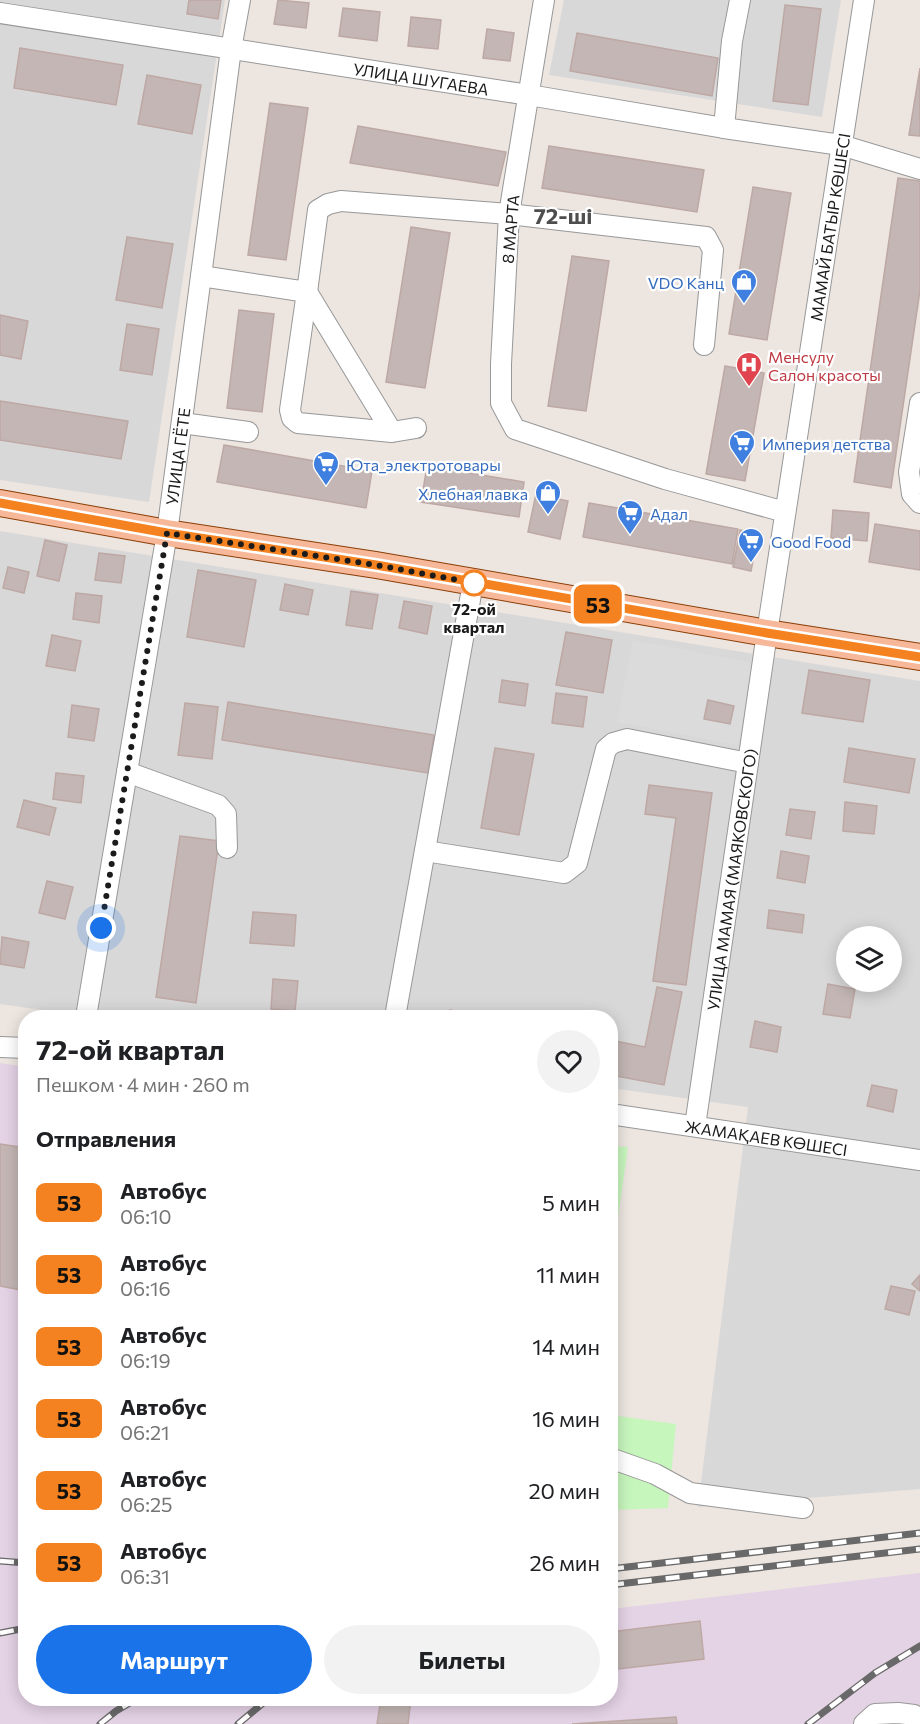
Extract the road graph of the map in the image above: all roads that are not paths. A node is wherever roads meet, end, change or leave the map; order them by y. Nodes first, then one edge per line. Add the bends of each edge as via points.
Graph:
1 (240, 0) edge
2 (544, 0) edge
3 (740, 0) edge
4 (864, 0) edge
5 (0, 13) edge
6 (231, 49) junction
7 (529, 95) junction
8 (724, 128) junction
9 (841, 145) junction
10 (920, 169) edge
11 (509, 214) junction
12 (201, 276) junction
13 (307, 292) junction
14 (704, 345) dead end
15 (920, 403) edge
16 (182, 423) junction
17 (416, 428) dead end
18 (248, 432) dead end
19 (392, 432) junction
20 (0, 503) edge
21 (920, 503) edge
22 (785, 512) junction
23 (167, 533) junction
24 (473, 583) junction
25 (767, 633) junction
26 (920, 657) edge
27 (748, 763) junction
28 (127, 771) junction
29 (227, 848) dead end
30 (425, 851) junction
31 (87, 1010) edge
32 (395, 1010) edge
33 (0, 1047) edge
34 (18, 1048) edge
35 (618, 1115) edge
36 (695, 1126) junction
37 (920, 1160) edge
38 (618, 1461) edge
39 (804, 1508) dead end
40 (864, 1724) edge
41 (920, 1724) edge

1 - 6 street, УЛИЦА ГЁТЕ
2 - 7 street, 8 МАРТА
3 - 8 street
4 - 9 street, МАМАЙ БАТЫР КӨШЕСІ
5 - 6 street, УЛИЦА ШУГАЕВА
6 - 7 street, УЛИЦА ШУГАЕВА
6 - 12 street, УЛИЦА ГЁТЕ
7 - 8 street, УЛИЦА ШУГАЕВА
7 - 11 street, 8 МАРТА
8 - 9 street, УЛИЦА ШУГАЕВА
9 - 10 street, УЛИЦА ШУГАЕВА
9 - 22 street, МАМАЙ БАТЫР КӨШЕСІ
11 - 13 street via 340,201 328,204 318,210
11 - 14 street via 706,237 713,250
11 - 22 street, 8 МАРТА via 501,403 515,429 665,479
12 - 13 street
12 - 16 street, УЛИЦА ГЁТЕ
13 - 19 street
13 - 19 street via 292,418 298,423
15 - 21 street via 909,472 912,494
16 - 18 street
16 - 23 street, УЛИЦА ГЁТЕ
17 - 19 street
20 - 23 main road
22 - 25 street, МАМАЙ БАТЫР КӨШЕСІ
23 - 24 main road
23 - 28 street, УЛИЦА ГЁТЕ
24 - 25 main road
24 - 30 street
25 - 26 main road
25 - 27 street, УЛИЦА МАМАЯ (МАЯКОВСКОГО)
27 - 30 street via 627,739 613,743 606,749 577,863 564,873
27 - 36 street, УЛИЦА МАМАЯ (МАЯКОВСКОГО)
28 - 29 street via 218,806 225,814
28 - 31 street, УЛИЦА ГЁТЕ
30 - 32 street
33 - 34 street
35 - 36 street, ЖАМАҚАЕВ КӨШЕСІ
36 - 37 street, ЖАМАҚАЕВ КӨШЕСІ
38 - 39 street via 655,1474 690,1493
40 - 41 street via 875,1714 898,1713 914,1716

